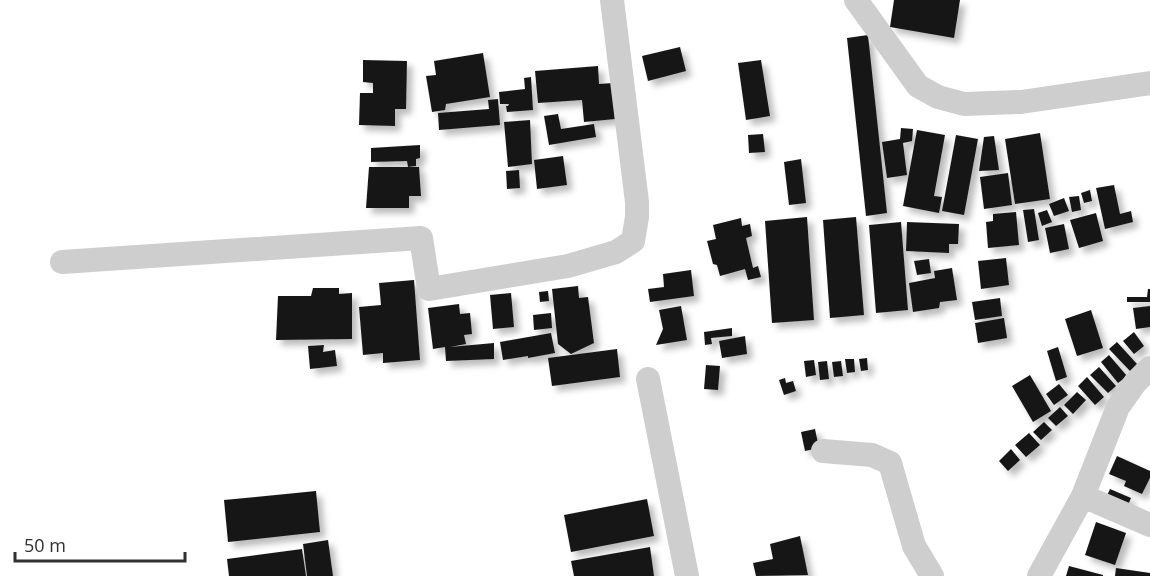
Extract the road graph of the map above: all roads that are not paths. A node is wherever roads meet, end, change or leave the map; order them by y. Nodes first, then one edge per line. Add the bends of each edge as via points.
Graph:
1 (612, 0) edge
2 (856, 0) edge
3 (1150, 83) edge
4 (62, 261) dead end
5 (1150, 368) edge
6 (648, 379) dead end
7 (824, 451) dead end
8 (1083, 496) junction
9 (1150, 525) edge
10 (687, 576) edge
11 (932, 576) edge
12 (1040, 576) edge

1 - 4 street via 637,202 633,242 616,252 568,266 429,289 421,238
2 - 3 street via 918,86 938,97 964,104 1022,102
5 - 8 street via 1118,407
6 - 10 street
7 - 11 street via 872,455 890,463 915,546
8 - 9 street
8 - 12 street

